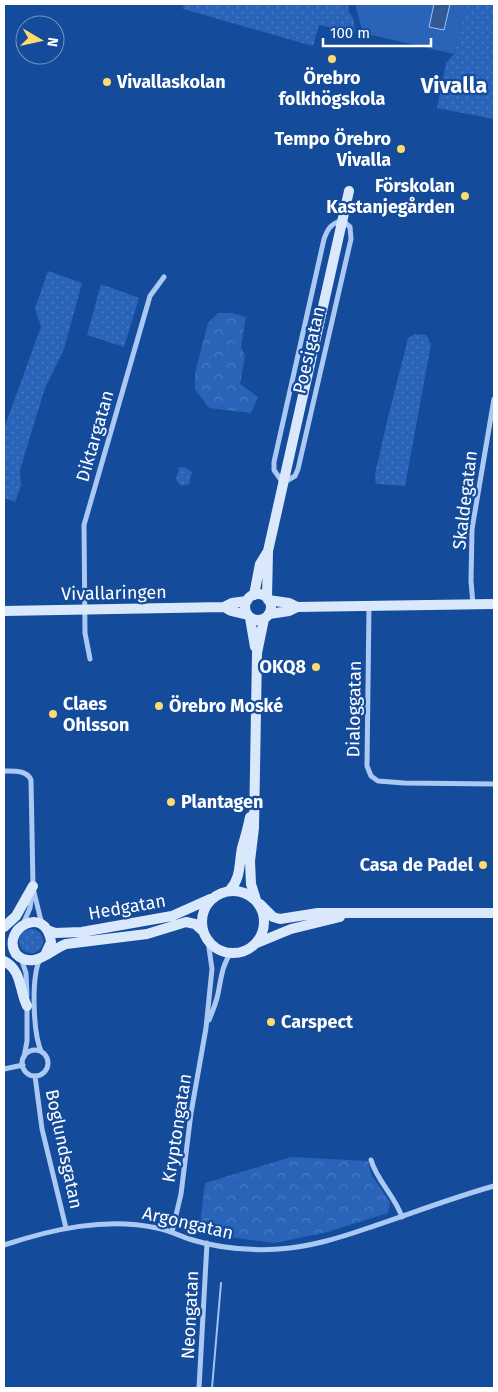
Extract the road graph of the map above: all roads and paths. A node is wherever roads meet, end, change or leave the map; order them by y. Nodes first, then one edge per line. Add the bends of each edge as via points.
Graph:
1 (349, 190) dead end
2 (164, 277) dead end
3 (494, 399) edge
4 (268, 551) junction
5 (250, 598) junction
6 (268, 599) junction
7 (494, 604) edge
8 (473, 605) junction
9 (369, 606) junction
10 (224, 607) junction
11 (297, 607) junction
12 (86, 610) junction
13 (4, 611) edge
14 (249, 617) junction
15 (266, 617) junction
16 (257, 653) junction
17 (90, 659) dead end
18 (4, 771) edge
19 (494, 784) edge
20 (253, 804) junction
21 (33, 886) junction
22 (230, 890) junction
23 (211, 899) junction
24 (258, 902) junction
25 (358, 913) junction
26 (494, 913) edge
27 (23, 924) junction
28 (4, 927) edge
29 (45, 928) junction
30 (203, 931) junction
31 (9, 934) edge
32 (208, 940) junction
33 (256, 943) junction
34 (13, 953) edge
35 (231, 953) junction
36 (43, 957) junction
37 (4, 961) edge
38 (27, 1006) junction
39 (206, 1028) junction
40 (41, 1051) junction
41 (24, 1057) junction
42 (23, 1065) junction
43 (4, 1069) edge
44 (35, 1076) junction
45 (372, 1160) dead end
46 (494, 1186) edge
47 (402, 1217) junction
48 (66, 1228) junction
49 (172, 1232) junction
50 (207, 1244) junction
51 (4, 1245) edge
52 (199, 1388) edge

1 - 4 main road, Poesigatan
2 - 12 street, Diktargatan via 150,296 84,525
3 - 8 street, Skaldegatan via 472,529
4 - 5 main road, Poesigatan via 260,564
4 - 6 main road, Poesigatan
5 - 6 main road via 260,594
5 - 10 main road, Vivallaringen
5 - 14 main road via 245,607
6 - 11 main road
6 - 15 main road via 271,606
7 - 8 main road
8 - 9 main road
9 - 11 main road
9 - 19 street, Dialoggatan via 367,766 371,776 378,781 404,783
10 - 12 main road, Vivallaringen
10 - 14 main road, Vivallaringen
11 - 15 main road
12 - 13 main road, Vivallaringen
12 - 17 street, Diktargatan via 85,633
14 - 15 main road via 258,620
14 - 16 main road
15 - 16 main road
16 - 20 main road
18 - 21 street via 24,773 32,780
20 - 22 main road via 238,877
20 - 24 main road via 251,884
21 - 27 street via 30,908
21 - 28 main road via 16,916
21 - 29 street
22 - 23 main road
22 - 24 main road via 243,892
23 - 29 main road, Hedgatan via 172,916 152,920 74,932 55,933
23 - 30 main road via 202,918
24 - 25 main road via 273,918 280,919 318,913
24 - 33 main road via 265,926
25 - 26 main road
25 - 33 main road via 291,929
27 - 29 main road via 33,922
27 - 31 main road
29 - 36 main road via 51,942
30 - 32 main road
30 - 36 main road, Hedgatan via 186,922 147,934 66,944
31 - 34 main road
32 - 35 main road via 221,951
32 - 39 street, Kryptongatan via 212,969
33 - 35 main road via 248,949
34 - 36 main road via 31,961
34 - 38 street via 26,973
35 - 39 street, Kryptongatan via 222,969 216,1001
36 - 40 street via 36,966 34,985 36,1030
37 - 38 main road via 16,972
38 - 41 street
39 - 49 street, Kryptongatan via 181,1194
40 - 41 street via 32,1050
40 - 44 street via 47,1066 43,1073
41 - 42 street
42 - 43 street
42 - 44 street via 25,1071
44 - 48 street, Boglundsgatan via 42,1129
45 - 47 street via 375,1172 399,1207
46 - 47 street, Argongatan
47 - 50 street, Argongatan via 336,1239 297,1247 262,1250
48 - 49 street, Argongatan via 129,1224
48 - 51 street, Argongatan
49 - 50 street, Argongatan
50 - 52 street, Neongatan

